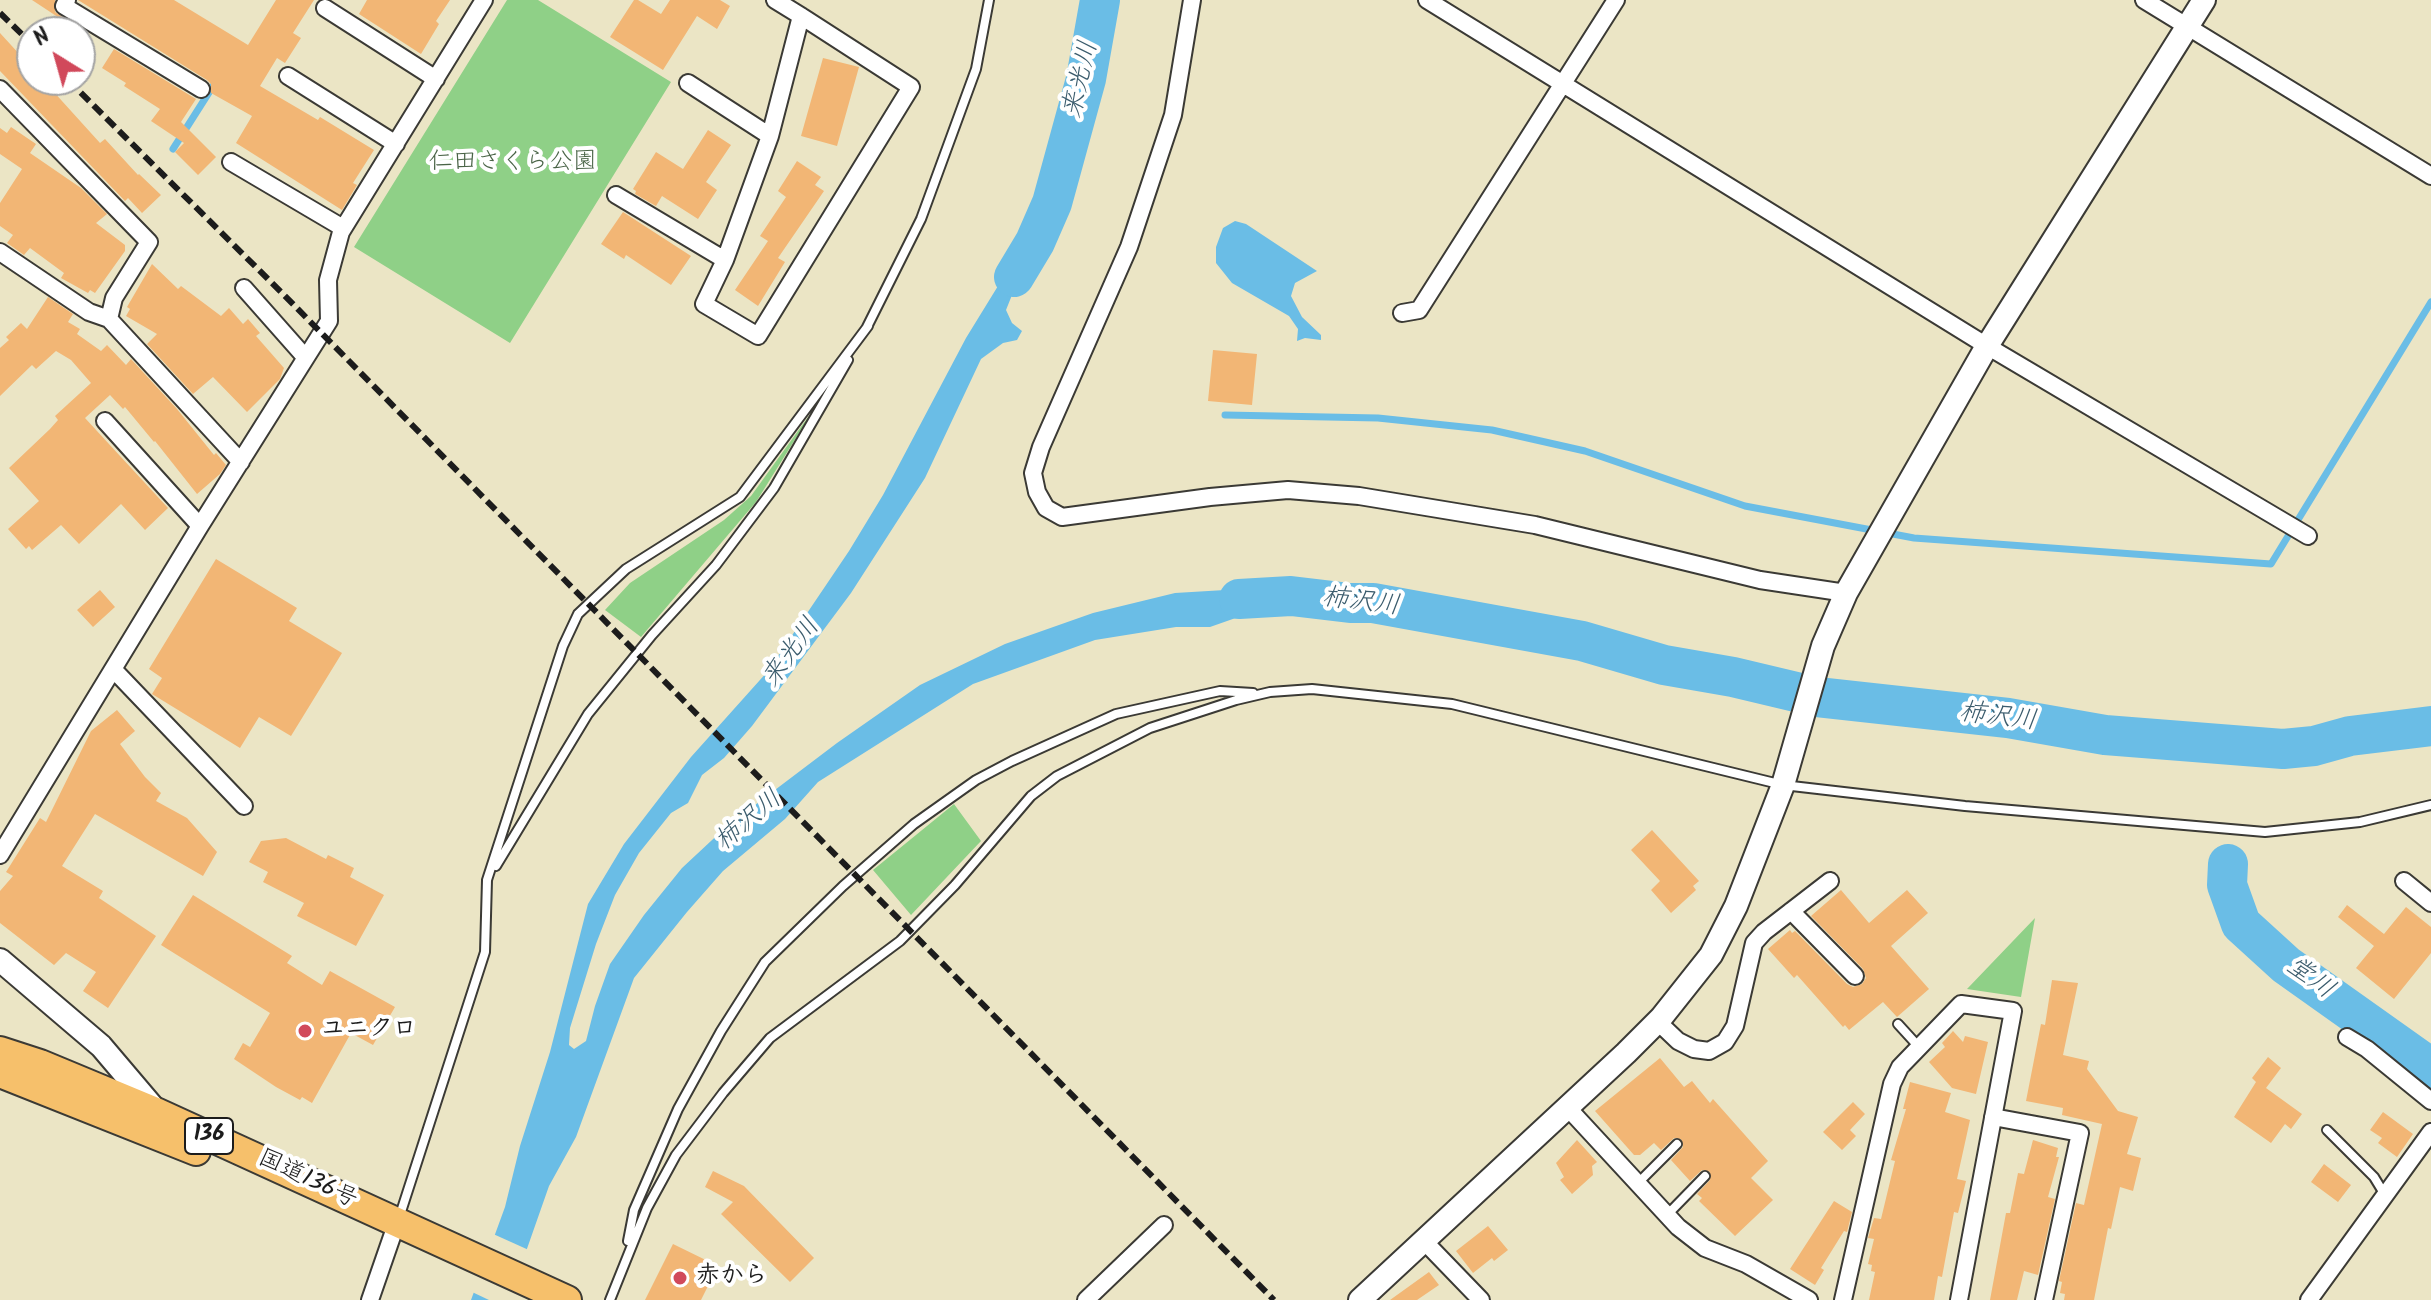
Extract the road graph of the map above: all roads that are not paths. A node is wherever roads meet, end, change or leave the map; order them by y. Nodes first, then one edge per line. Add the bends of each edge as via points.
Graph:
1 (67, 0) edge
2 (484, 0) edge
3 (775, 0) edge
4 (989, 0) edge
5 (1192, 0) edge
6 (1427, 0) edge
7 (1616, 0) edge
8 (2144, 0) edge
9 (2204, 0) edge
10 (325, 8) dead end
11 (801, 16) junction
12 (2187, 27) junction
13 (288, 76) dead end
14 (436, 79) junction
15 (688, 83) dead end
16 (1565, 83) junction
17 (0, 89) edge
18 (201, 89) dead end
19 (770, 136) junction
20 (396, 144) junction
21 (231, 162) dead end
22 (2431, 176) edge
23 (616, 195) dead end
24 (343, 228) junction
25 (0, 252) edge
26 (725, 260) junction
27 (244, 288) dead end
28 (1402, 313) dead end
29 (109, 319) junction
30 (868, 326) junction
31 (1987, 346) junction
32 (305, 357) junction
33 (105, 421) dead end
34 (241, 462) junction
35 (200, 526) junction
36 (2308, 536) dead end
37 (1843, 600) junction
38 (113, 669) junction
39 (1266, 693) junction
40 (1784, 778) junction
41 (2431, 805) edge
42 (244, 806) dead end
43 (0, 855) edge
44 (487, 880) junction
45 (1830, 881) dead end
46 (2404, 881) dead end
47 (2431, 903) edge
48 (1791, 911) junction
49 (0, 960) edge
50 (1855, 976) dead end
51 (1657, 1021) junction
52 (1898, 1024) dead end
53 (2347, 1037) dead end
54 (1919, 1047) junction
55 (0, 1051) edge
56 (0, 1073) edge
57 (2431, 1101) edge
58 (1567, 1107) junction
59 (158, 1113) junction
60 (1993, 1117) junction
61 (2327, 1130) dead end
62 (2431, 1132) edge
63 (178, 1143) junction
64 (1677, 1144) dead end
65 (1705, 1176) dead end
66 (1637, 1183) junction
67 (2385, 1195) junction
68 (1667, 1215) junction
69 (1164, 1225) dead end
70 (403, 1233) junction
71 (1424, 1241) junction
72 (625, 1260) junction
73 (370, 1300) edge
74 (529, 1300) edge
75 (567, 1300) edge
76 (610, 1300) edge
77 (1086, 1300) edge
78 (1360, 1300) edge
79 (1481, 1300) edge
80 (1809, 1300) edge
81 (1843, 1300) edge
82 (1959, 1300) edge
83 (2044, 1300) edge
84 (2309, 1300) edge

1 - 18 street via 64,6
2 - 14 street
3 - 11 street
4 - 30 lane via 976,69 921,219
5 - 37 street via 1173,115 1129,247 1033,473 1046,508 1062,517 1288,490 1359,496 1535,525
6 - 16 street
7 - 16 street
8 - 12 street
9 - 12 street
10 - 14 street
11 - 19 street
11 - 26 street via 911,87 758,336 704,304
12 - 22 street
12 - 31 street
13 - 20 street
14 - 20 street
15 - 19 street
16 - 28 street via 1419,310
16 - 31 street
17 - 29 street via 149,242 114,298
19 - 26 street
20 - 24 street
21 - 24 street
23 - 26 street
24 - 32 street via 328,280 329,321
25 - 29 street via 89,312
27 - 32 street
29 - 34 street
30 - 44 lane via 774,488 716,565 588,714
30 - 44 lane via 740,497 626,569 578,614
31 - 36 street
31 - 37 street
32 - 34 street
33 - 35 street
34 - 35 street
35 - 38 street
37 - 40 street via 1823,646
38 - 42 street
38 - 43 street
39 - 40 lane via 1312,689 1452,704
39 - 72 lane via 1150,728 1057,776 1031,796 900,941 770,1038 676,1155
39 - 72 lane via 1220,691 1116,714 976,780 849,880 765,962 721,1031 678,1109 634,1210
40 - 41 lane via 1965,806 2265,832 2360,822
40 - 51 street via 1736,906 1711,955
44 - 70 lane via 485,952
45 - 48 street
46 - 47 street
48 - 50 street
48 - 51 street via 1754,943 1735,1026 1725,1042 1709,1051 1694,1049
49 - 59 street via 101,1046
51 - 58 street
52 - 54 lane
53 - 57 street
54 - 60 street via 1961,1004 2013,1011
54 - 81 street via 1892,1084
55 - 59 highway, 国道136号 / 136
56 - 63 highway, 国道136号 / 136
58 - 66 street
58 - 71 street
59 - 63 street
59 - 70 highway, 国道136号 / 136
60 - 82 street
60 - 83 street via 2080,1133
61 - 67 lane
62 - 67 street
63 - 70 highway, 国道136号 / 136
64 - 66 lane
65 - 68 lane
66 - 68 street
67 - 84 street
68 - 80 street via 1705,1248 1746,1264
69 - 77 street
70 - 73 street
70 - 74 highway, 国道136号 / 136
70 - 75 highway, 国道136号 / 136
71 - 78 street
71 - 79 street
72 - 76 lane

